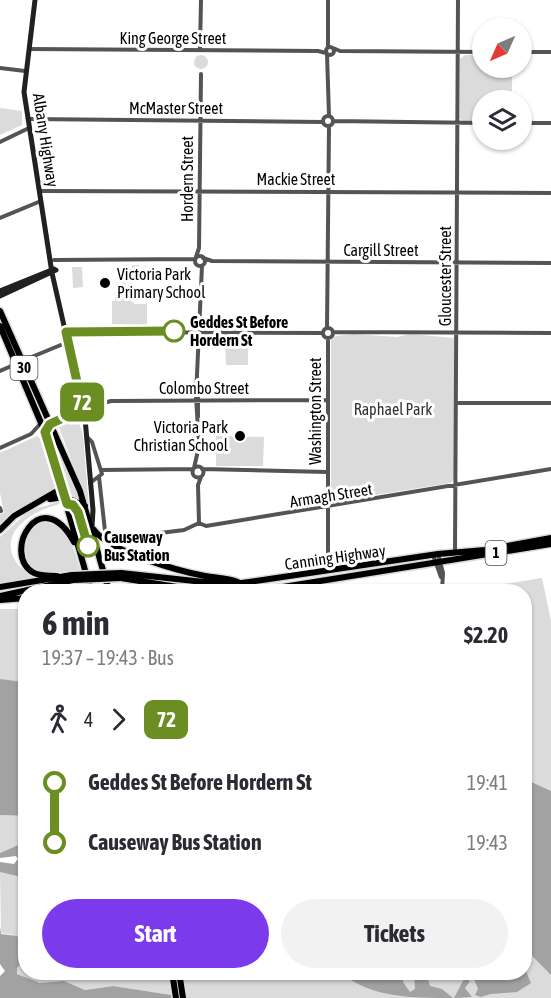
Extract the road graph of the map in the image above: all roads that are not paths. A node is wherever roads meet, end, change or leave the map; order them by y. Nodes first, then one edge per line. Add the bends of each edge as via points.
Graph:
1 (35, 0) edge
2 (201, 0) edge
3 (328, 0) edge
4 (458, 0) edge
5 (28, 49) junction
6 (200, 49) junction
7 (330, 51) junction
8 (458, 52) junction
9 (472, 52) edge
10 (532, 52) edge
11 (551, 52) edge
12 (0, 68) edge
13 (25, 71) junction
14 (201, 74) dead end
15 (329, 116) junction
16 (29, 120) junction
17 (199, 120) junction
18 (334, 121) junction
19 (323, 122) junction
20 (457, 123) junction
21 (472, 123) edge
22 (532, 123) edge
23 (551, 123) edge
24 (329, 126) junction
25 (30, 128) junction
26 (0, 142) edge
27 (41, 191) junction
28 (199, 191) junction
29 (328, 192) junction
30 (456, 192) junction
31 (551, 193) edge
32 (42, 201) junction
33 (0, 218) edge
34 (50, 249) junction
35 (54, 260) junction
36 (199, 261) junction
37 (328, 262) junction
38 (457, 262) junction
39 (551, 263) edge
40 (53, 270) junction
41 (0, 291) edge
42 (0, 296) edge
43 (0, 311) edge
44 (0, 326) edge
45 (327, 328) junction
46 (66, 332) junction
47 (199, 332) junction
48 (323, 333) junction
49 (457, 333) junction
50 (551, 333) edge
51 (331, 335) junction
52 (68, 342) junction
53 (19, 363) junction
54 (0, 371) edge
55 (198, 400) junction
56 (327, 400) junction
57 (457, 403) junction
58 (551, 403) edge
59 (83, 409) junction
60 (42, 422) junction
61 (50, 424) junction
62 (31, 434) junction
63 (47, 437) junction
64 (87, 438) junction
65 (0, 448) edge
66 (198, 459) junction
67 (194, 469) junction
68 (551, 469) edge
69 (185, 471) junction
70 (327, 472) junction
71 (101, 474) junction
72 (199, 474) junction
73 (61, 483) junction
74 (90, 483) junction
75 (456, 485) junction
76 (65, 498) junction
77 (46, 499) junction
78 (85, 506) junction
79 (327, 508) junction
80 (199, 523) junction
81 (92, 527) junction
82 (0, 530) edge
83 (551, 538) edge
84 (551, 543) edge
85 (455, 553) junction
86 (435, 555) junction
87 (81, 556) junction
88 (328, 556) dead end
89 (438, 562) junction
90 (121, 575) junction
91 (57, 576) junction
92 (72, 577) junction
93 (242, 583) junction
94 (48, 584) edge
95 (90, 584) edge
96 (107, 584) edge
97 (167, 584) edge
98 (306, 584) edge
99 (441, 584) edge
100 (0, 587) edge
101 (18, 593) edge
102 (0, 598) edge
103 (18, 598) edge
104 (175, 980) edge
105 (178, 980) edge
106 (178, 987) junction
107 (176, 998) edge
108 (183, 998) edge

1 - 5 main road, Albany Highway
2 - 6 street
3 - 7 street
4 - 8 street, Gloucester Street
5 - 6 street, King George Street
5 - 13 main road, Albany Highway
6 - 7 street, King George Street
7 - 8 street, King George Street
7 - 15 street
8 - 9 street, King George Street
8 - 20 street, Gloucester Street
10 - 11 street
12 - 13 street
13 - 16 main road, Albany Highway
14 - 17 street, Hordern Street
15 - 18 street
15 - 19 street
16 - 17 street, McMaster Street
16 - 25 main road, Albany Highway
17 - 19 street, McMaster Street
17 - 28 street, Hordern Street
18 - 20 street
18 - 24 street
19 - 24 street
20 - 21 street
20 - 30 street, Gloucester Street
22 - 23 street
24 - 29 street
25 - 26 street
25 - 27 main road, Albany Highway
27 - 28 street, Mackie Street
27 - 32 main road, Albany Highway
28 - 29 street, Mackie Street
28 - 36 street, Hordern Street
29 - 30 street, Mackie Street
29 - 37 street
30 - 31 street, Mackie Street
30 - 38 street, Gloucester Street
32 - 33 street
32 - 34 main road, Albany Highway
34 - 35 main road, Albany Highway
34 - 40 main road, Albany Highway
35 - 36 street
35 - 40 main road, Albany Highway
36 - 37 street, Cargill Street
36 - 47 street, Hordern Street
37 - 38 street, Cargill Street
37 - 45 street
38 - 39 street, Cargill Street
38 - 49 street, Gloucester Street
40 - 41 main road
40 - 42 main road
40 - 46 main road, Albany Highway
43 - 53 highway, 30
44 - 53 highway, 30
45 - 48 street
45 - 51 street
46 - 47 street
46 - 52 main road, Albany Highway
47 - 48 street
47 - 55 street, Hordern Street
48 - 51 street
49 - 50 street
49 - 51 street
49 - 57 street, Gloucester Street
51 - 56 street, Washington Street
52 - 53 street
52 - 59 main road, Albany Highway
53 - 54 street
53 - 60 highway, 30
53 - 61 highway, 30
55 - 56 street, Colombo Street
55 - 59 street, Colombo Street via 111,401
55 - 66 street, Hordern Street
56 - 70 street, Washington Street
57 - 58 street
57 - 75 street, Gloucester Street
59 - 61 street, Colombo Street
59 - 64 main road, Albany Highway
60 - 62 street
60 - 63 highway, 30
61 - 78 highway, 30
62 - 63 street via 43,433
62 - 65 street
63 - 73 highway, 30
64 - 71 street via 92,442
64 - 74 main road, Albany Highway
66 - 67 street, Hordern Street
66 - 72 street, Hordern Street
67 - 69 street
67 - 72 street
68 - 75 street, Armagh Street
69 - 71 street via 113,470
69 - 72 street
70 - 72 street
70 - 79 street, Washington Street
71 - 74 street
71 - 80 street, Armagh Street via 105,531 110,537 117,540 184,530
72 - 80 street, Hordern Street
73 - 76 highway, 30
73 - 77 highway
74 - 81 main road, Albany Highway
75 - 79 street, Armagh Street
75 - 85 street, Gloucester Street
76 - 77 highway
76 - 78 highway
76 - 87 highway
77 - 82 highway via 14,516
78 - 81 highway
79 - 80 street, Armagh Street via 207,526
79 - 88 street, Washington Street
81 - 93 highway via 110,545 123,550
81 - 96 highway
83 - 85 highway, Canning Highway / 1
84 - 89 highway, Canning Highway / 1
85 - 86 highway, Canning Highway / 1
86 - 89 street
86 - 93 highway, Canning Highway / 1
87 - 91 highway via 60,523 44,518 27,524 16,545 20,561 34,573
87 - 95 highway
89 - 98 highway, Canning Highway / 1
89 - 99 street
90 - 92 highway, bridge
90 - 93 highway, Canning Highway / 1
90 - 97 highway
91 - 92 highway
91 - 100 highway
92 - 94 highway
101 - 102 highway
102 - 103 highway
104 - 106 highway
105 - 106 highway
106 - 107 highway
106 - 108 highway

